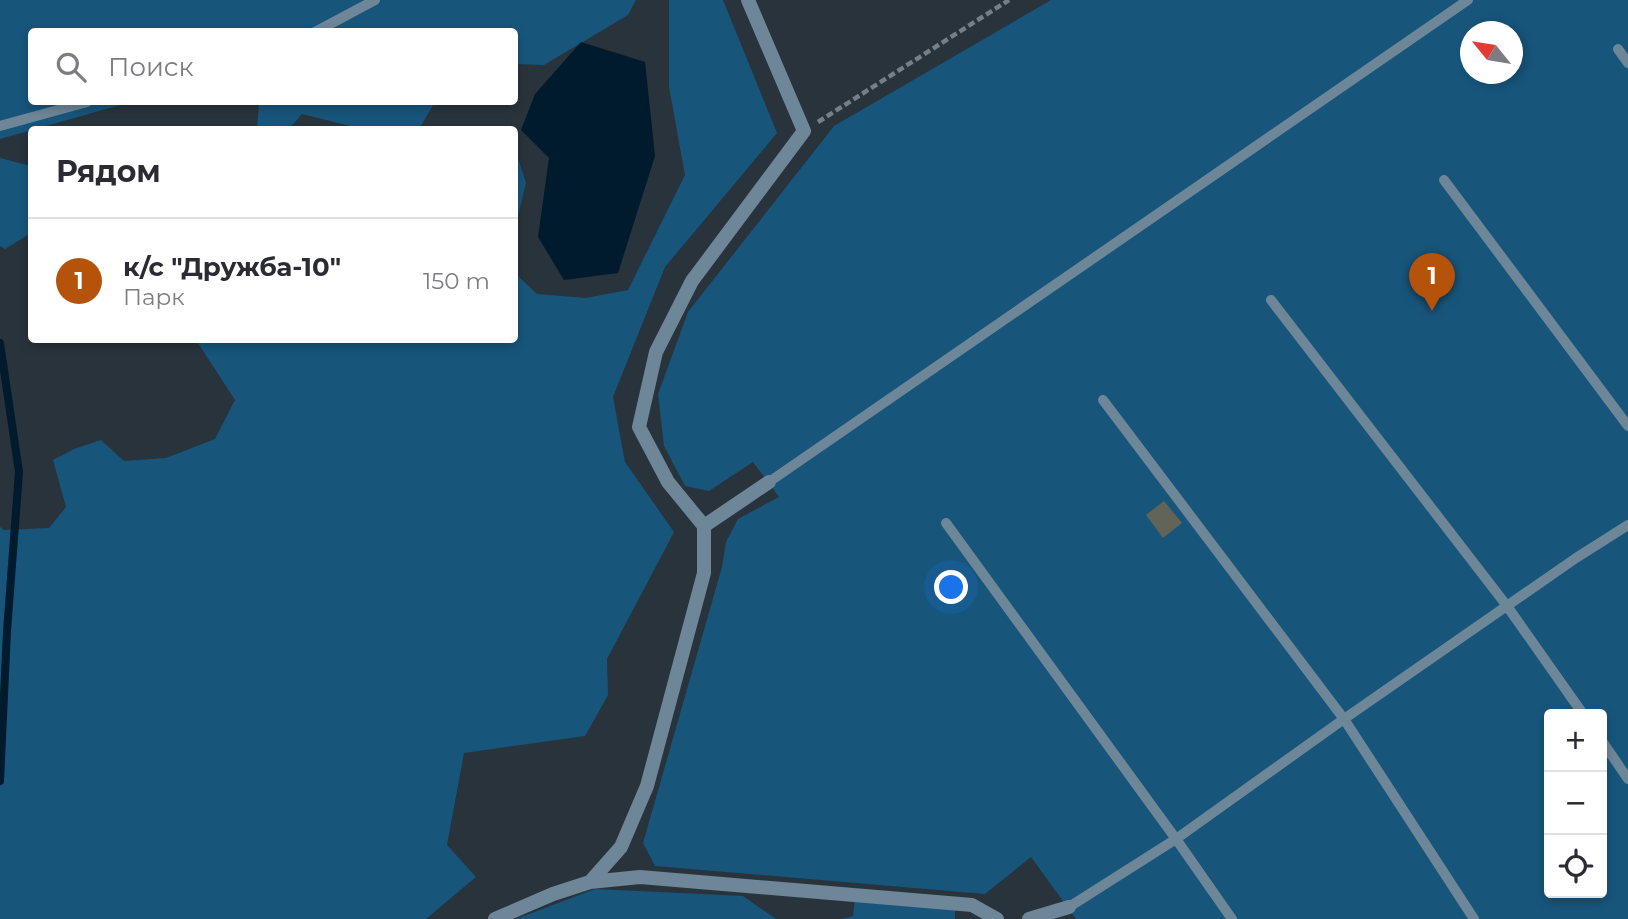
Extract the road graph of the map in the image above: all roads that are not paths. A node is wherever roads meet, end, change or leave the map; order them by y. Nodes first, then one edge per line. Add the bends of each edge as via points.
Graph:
1 (375, 0) edge
2 (748, 0) edge
3 (1468, 0) edge
4 (323, 28) edge
5 (1618, 49) dead end
6 (1628, 63) edge
7 (76, 105) edge
8 (0, 126) edge
9 (1444, 180) dead end
10 (1270, 300) dead end
11 (1103, 400) dead end
12 (1628, 426) edge
13 (769, 482) joint
14 (946, 523) dead end
15 (1628, 525) edge
16 (704, 526) junction
17 (1507, 606) junction
18 (1579, 709) edge
19 (1344, 719) junction
20 (1607, 748) edge
21 (1628, 779) edge
22 (1176, 839) junction
23 (590, 882) junction
24 (1069, 907) joint
25 (495, 919) edge
26 (997, 919) edge
27 (1029, 919) edge
28 (1232, 919) edge
29 (1474, 919) edge

1 - 4 lane
2 - 16 street via 804,131 692,281 656,352 639,427 668,482
3 - 13 lane
5 - 6 lane
7 - 8 lane
9 - 12 lane
10 - 17 lane
11 - 19 lane
13 - 16 street
14 - 22 lane
15 - 17 lane
16 - 23 street via 704,572 647,786 621,847
17 - 18 lane
17 - 19 lane
19 - 22 lane
19 - 29 lane
20 - 21 lane
22 - 24 lane
22 - 28 lane
23 - 25 street
23 - 26 street via 640,877 972,905
24 - 27 street

